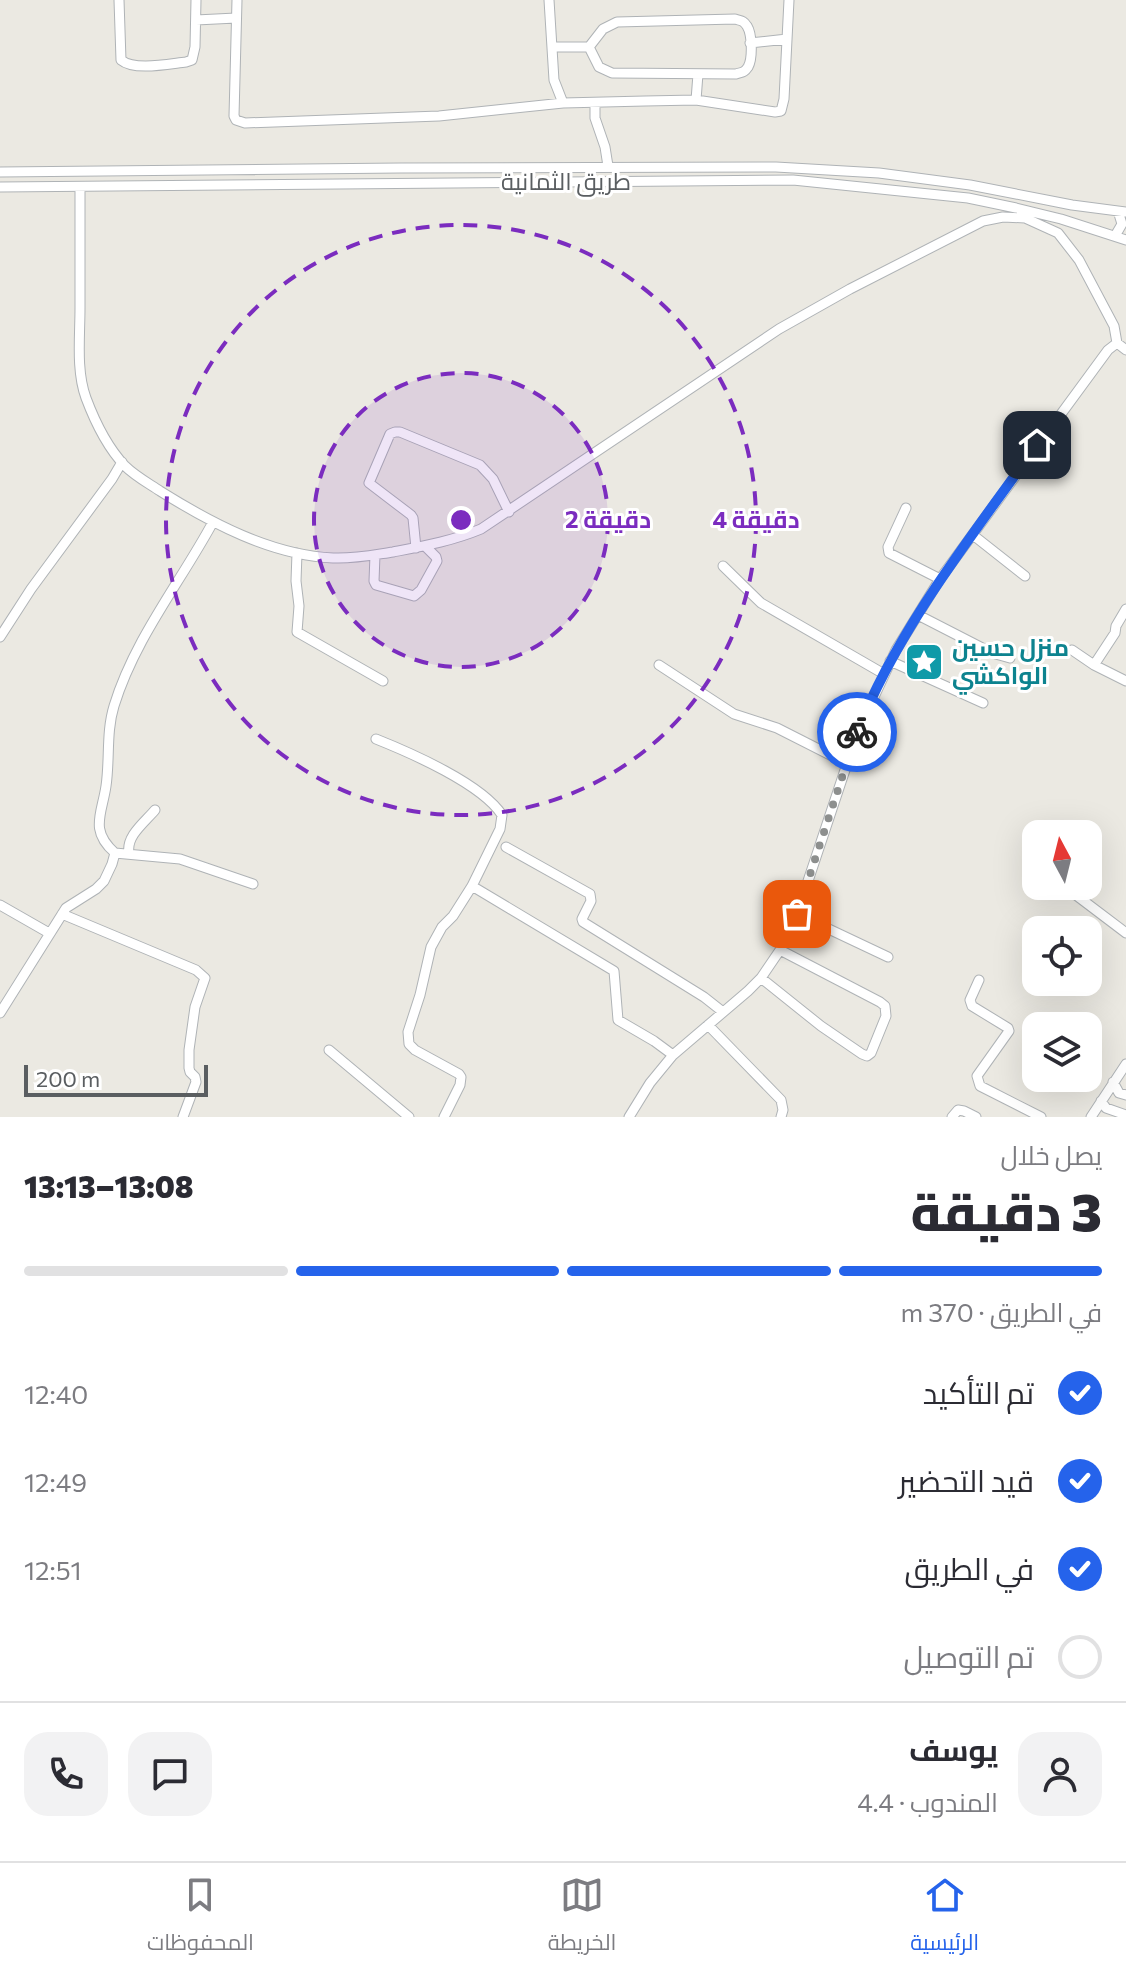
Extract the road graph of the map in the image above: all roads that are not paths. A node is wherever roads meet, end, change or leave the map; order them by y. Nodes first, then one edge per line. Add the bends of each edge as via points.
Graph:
1 (119, 0) edge
2 (196, 0) edge
3 (237, 0) edge
4 (549, 0) edge
5 (789, 0) edge
6 (236, 18) junction
7 (196, 20) junction
8 (787, 39) junction
9 (750, 43) junction
10 (552, 47) junction
11 (589, 47) junction
12 (698, 74) junction
13 (696, 100) junction
14 (563, 103) junction
15 (595, 103) junction
16 (608, 166) junction
17 (0, 172) edge
18 (0, 187) edge
19 (80, 187) junction
20 (1122, 212) edge
21 (1076, 224) junction
22 (1115, 236) junction
23 (1126, 240) edge
24 (1066, 243) junction
25 (1117, 343) junction
26 (1126, 350) edge
27 (122, 462) junction
28 (906, 508) dead end
29 (509, 512) junction
30 (213, 522) junction
31 (973, 535) junction
32 (420, 547) junction
33 (297, 553) junction
34 (375, 555) junction
35 (723, 566) dead end
36 (1025, 576) dead end
37 (940, 579) junction
38 (1126, 609) edge
39 (918, 615) junction
40 (0, 637) edge
41 (1072, 650) dead end
42 (1010, 658) dead end
43 (890, 661) junction
44 (659, 665) dead end
45 (1094, 665) junction
46 (884, 674) junction
47 (383, 681) dead end
48 (1126, 681) edge
49 (983, 703) dead end
50 (376, 739) dead end
51 (846, 763) junction
52 (155, 810) dead end
53 (506, 847) dead end
54 (115, 853) junction
55 (129, 853) junction
56 (253, 884) dead end
57 (472, 886) junction
58 (1082, 900) edge
59 (0, 905) edge
60 (62, 914) junction
61 (797, 914) junction
62 (49, 933) junction
63 (1126, 933) edge
64 (780, 950) junction
65 (888, 957) dead end
66 (761, 978) junction
67 (979, 980) dead end
68 (723, 1012) junction
69 (0, 1013) edge
70 (708, 1025) junction
71 (329, 1050) dead end
72 (673, 1055) junction
73 (1126, 1064) edge
74 (1113, 1082) junction
75 (1126, 1095) edge
76 (1101, 1101) junction
77 (1126, 1115) edge
78 (183, 1117) edge
79 (409, 1117) edge
80 (444, 1117) edge
81 (629, 1117) edge
82 (781, 1117) edge
83 (952, 1117) edge
84 (976, 1117) edge
85 (1041, 1117) edge
86 (1091, 1117) edge

1 - 7 street via 120,56 128,65 192,60
2 - 7 street
3 - 6 street
4 - 10 street
5 - 8 street
6 - 7 street
6 - 14 street via 234,116 241,122 439,116
8 - 9 street
8 - 13 street via 781,111
9 - 11 street via 749,29 741,20 626,21 603,29
9 - 12 street via 750,62 742,73
10 - 11 street
10 - 14 street via 554,80
11 - 12 street via 599,67 612,73
12 - 13 street
13 - 15 street
14 - 15 street
15 - 16 street
16 - 17 street
16 - 20 street via 879,173
18 - 19 street, طريق الثمانية
19 - 21 street, طريق الثمانية via 793,180 968,198
19 - 27 street via 82,385
20 - 22 street
21 - 22 street, طريق الثمانية
21 - 24 street
22 - 23 street, طريق الثمانية
24 - 25 street via 1114,326
24 - 29 street via 1058,233 1025,218 1003,217 970,227 779,329
25 - 26 street
25 - 31 street
27 - 30 street
27 - 40 street
28 - 37 street via 888,551
29 - 32 street via 469,534
29 - 32 street via 480,465 393,432 369,483 411,515
30 - 33 street
30 - 54 street via 147,630 113,707 98,822 102,839
31 - 36 street
31 - 37 street
32 - 34 street
32 - 34 street via 437,561 414,596 376,585
33 - 34 street via 344,559
33 - 47 street via 297,632
35 - 46 street via 761,603
37 - 39 street
38 - 45 street
39 - 42 street
39 - 43 street
41 - 45 street
43 - 46 street
43 - 49 street
44 - 51 street via 734,714 777,728
45 - 48 street
46 - 51 street
50 - 57 street via 445,772 500,811 500,829
51 - 61 street
52 - 55 street via 130,839
53 - 68 street via 590,894 583,922
54 - 55 street
54 - 60 street via 104,881
55 - 56 street via 180,859
57 - 72 street via 614,971 618,1020
57 - 80 street via 436,935 408,1032 415,1050 461,1077
58 - 63 street
59 - 62 street
60 - 62 street
60 - 78 street via 205,978 189,1050 196,1082
61 - 64 street
61 - 65 street
62 - 69 street
64 - 66 street
64 - 66 street via 885,1006 871,1053 862,1054
66 - 68 street
67 - 85 street via 972,1006 1009,1031 977,1076 978,1083
68 - 70 street
70 - 72 street
70 - 82 street via 781,1100
71 - 79 street
72 - 81 street
73 - 74 street
74 - 75 street
74 - 76 street
76 - 77 street
76 - 86 street
83 - 84 street via 958,1110

